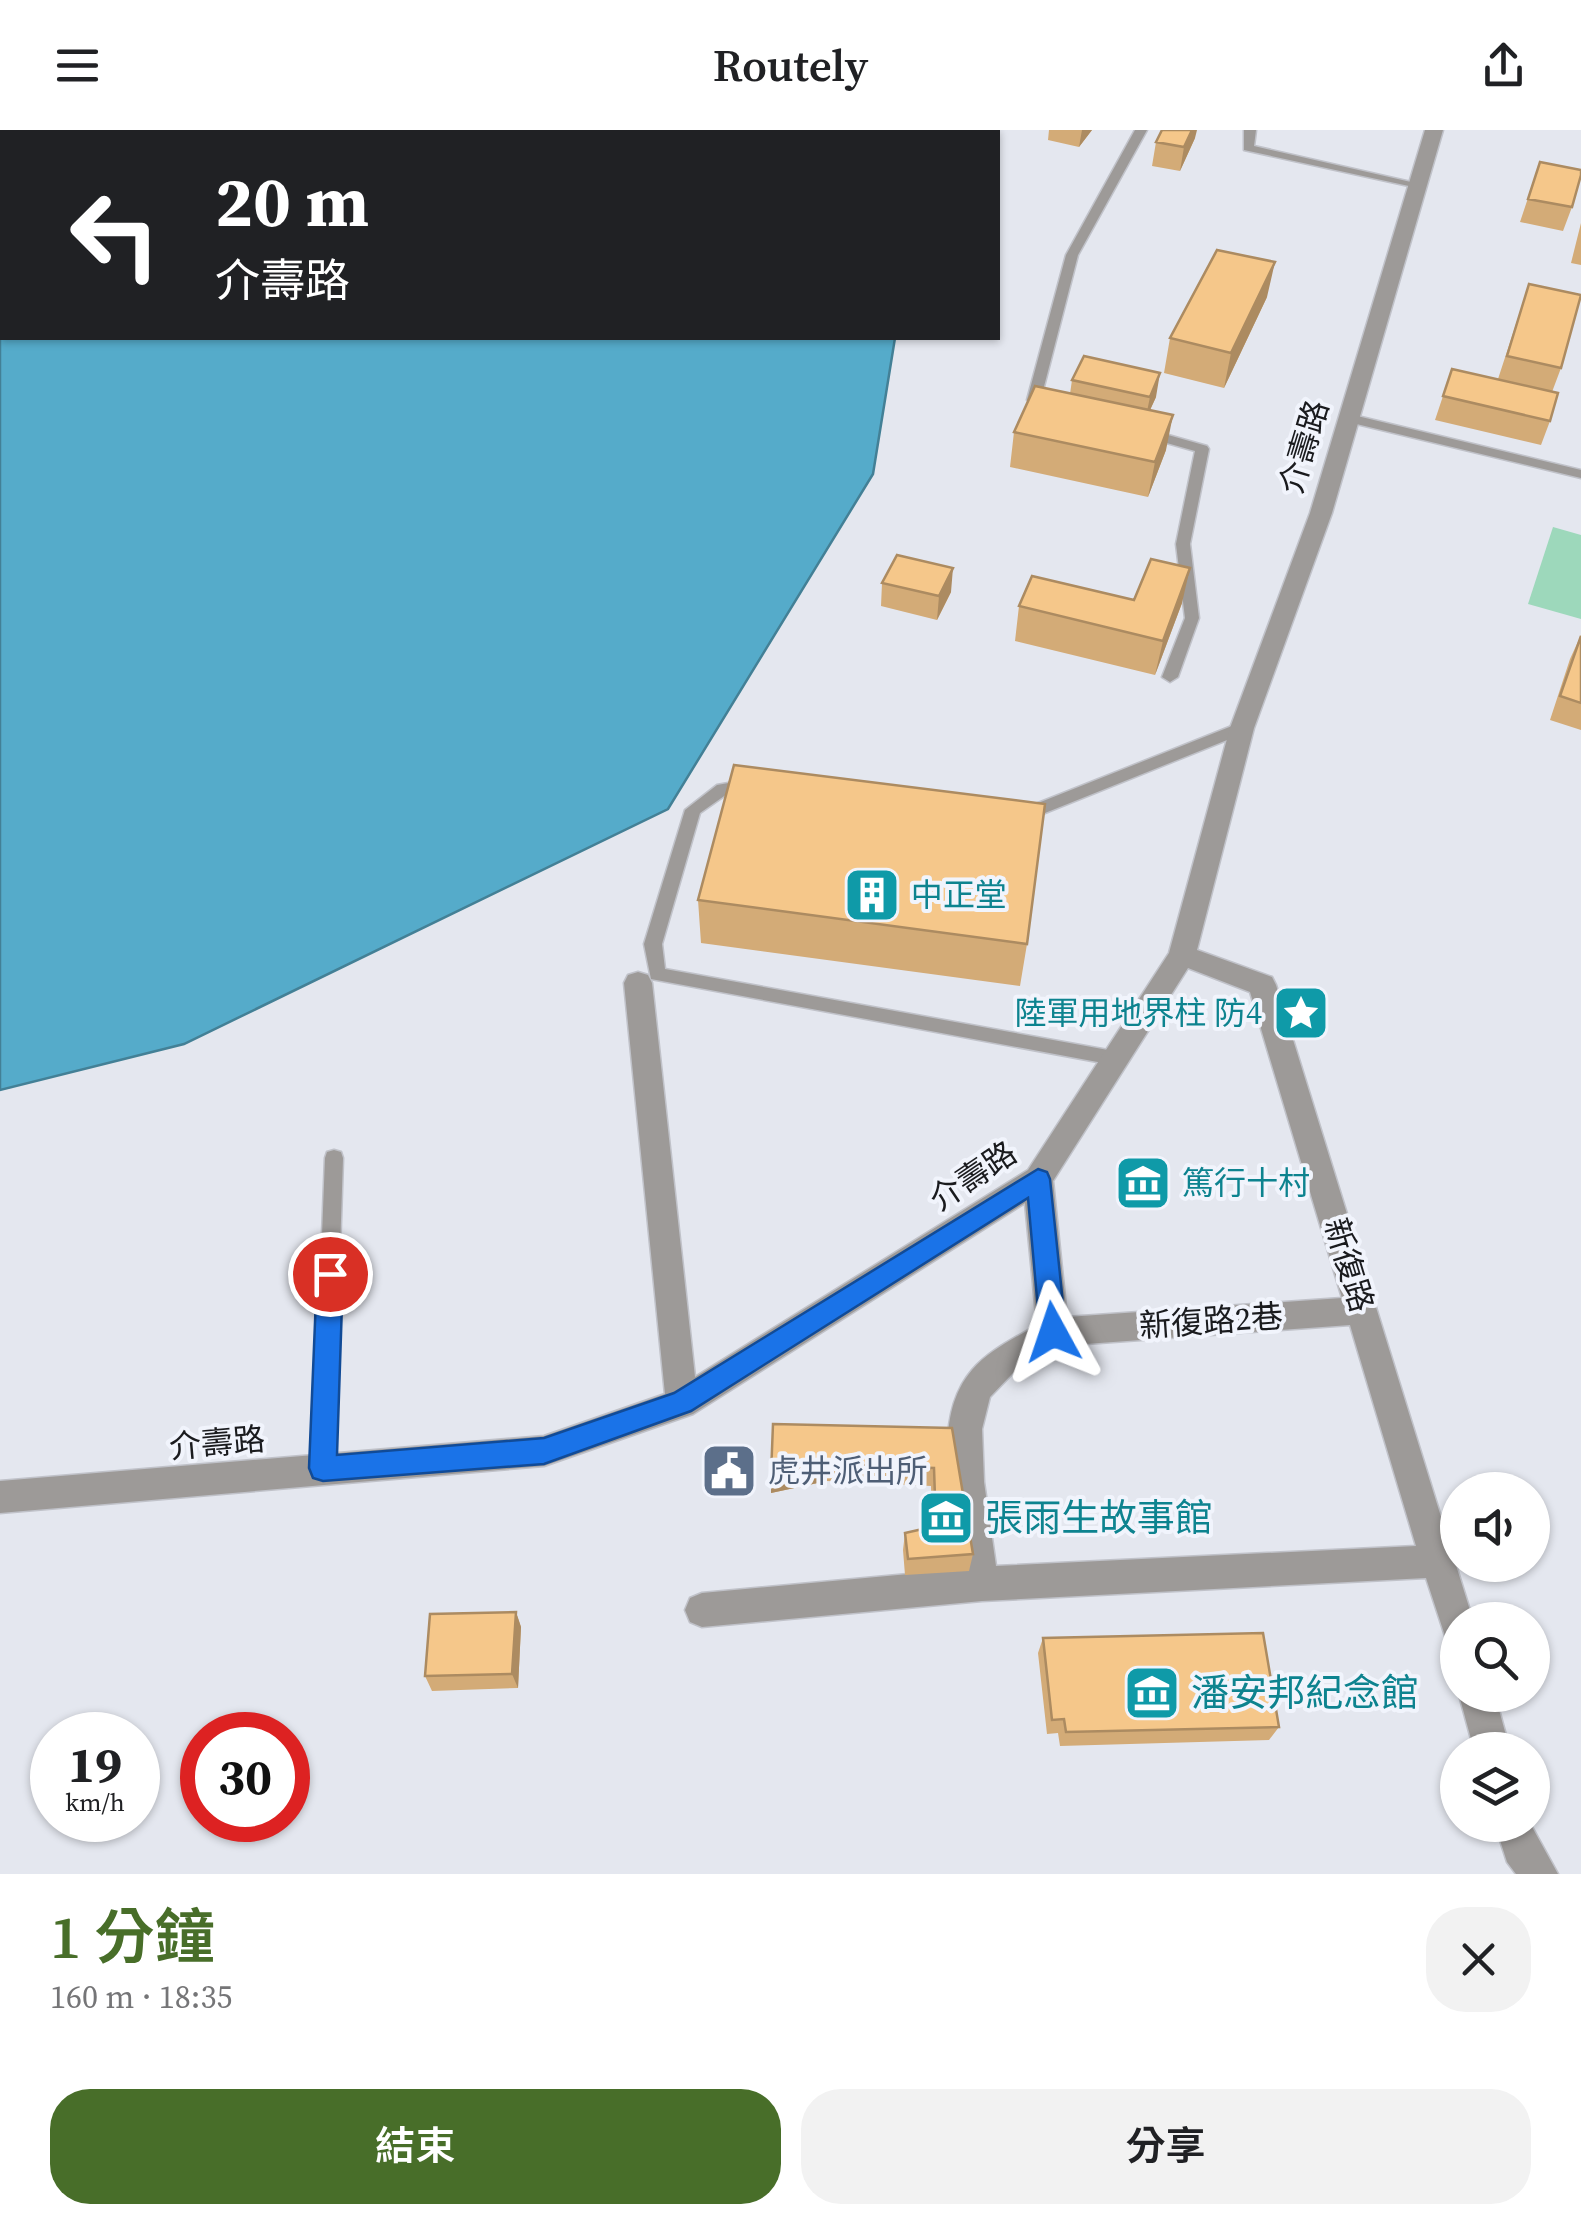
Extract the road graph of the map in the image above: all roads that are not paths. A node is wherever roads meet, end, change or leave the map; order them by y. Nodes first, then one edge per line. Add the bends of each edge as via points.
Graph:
1 (1141, 130) edge
2 (1250, 130) edge
3 (1434, 130) edge
4 (1418, 185) junction
5 (1052, 405) edge
6 (1349, 418) junction
7 (1127, 427) edge
8 (1581, 474) edge
9 (1170, 678) dead end
10 (1242, 728) junction
11 (770, 783) edge
12 (1004, 815) edge
13 (1182, 956) junction
14 (638, 983) dead end
15 (1119, 1059) junction
16 (334, 1158) dead end
17 (1038, 1179) junction
18 (1363, 1310) junction
19 (1053, 1332) junction
20 (682, 1403) junction
21 (323, 1468) junction
22 (0, 1497) edge
23 (1439, 1561) junction
24 (982, 1584) junction
25 (1451, 1602) edge
26 (702, 1610) dead end
27 (1518, 1842) edge
28 (1539, 1874) edge

1 - 5 lane via 1072,256 1034,400
2 - 4 lane via 1248,148
3 - 4 street, 介壽路
4 - 6 street, 介壽路
6 - 8 lane
6 - 10 street, 介壽路 via 1322,513
7 - 9 lane via 1202,448 1183,544 1192,618
10 - 12 lane via 1021,816
10 - 13 street, 介壽路
11 - 15 lane via 723,789 693,810 652,944 658,974
13 - 15 street, 介壽路
13 - 18 street, 新復路 via 1262,985
14 - 20 street
15 - 17 street, 介壽路
16 - 21 lane
17 - 19 street
17 - 20 street, 介壽路
18 - 19 street, 新復路2巷
18 - 23 street, 新復路
19 - 24 street via 978,1386 964,1430
20 - 21 street, 介壽路 via 544,1451
21 - 22 street, 介壽路
23 - 24 street
23 - 25 street, 新復路
24 - 26 street
27 - 28 street

